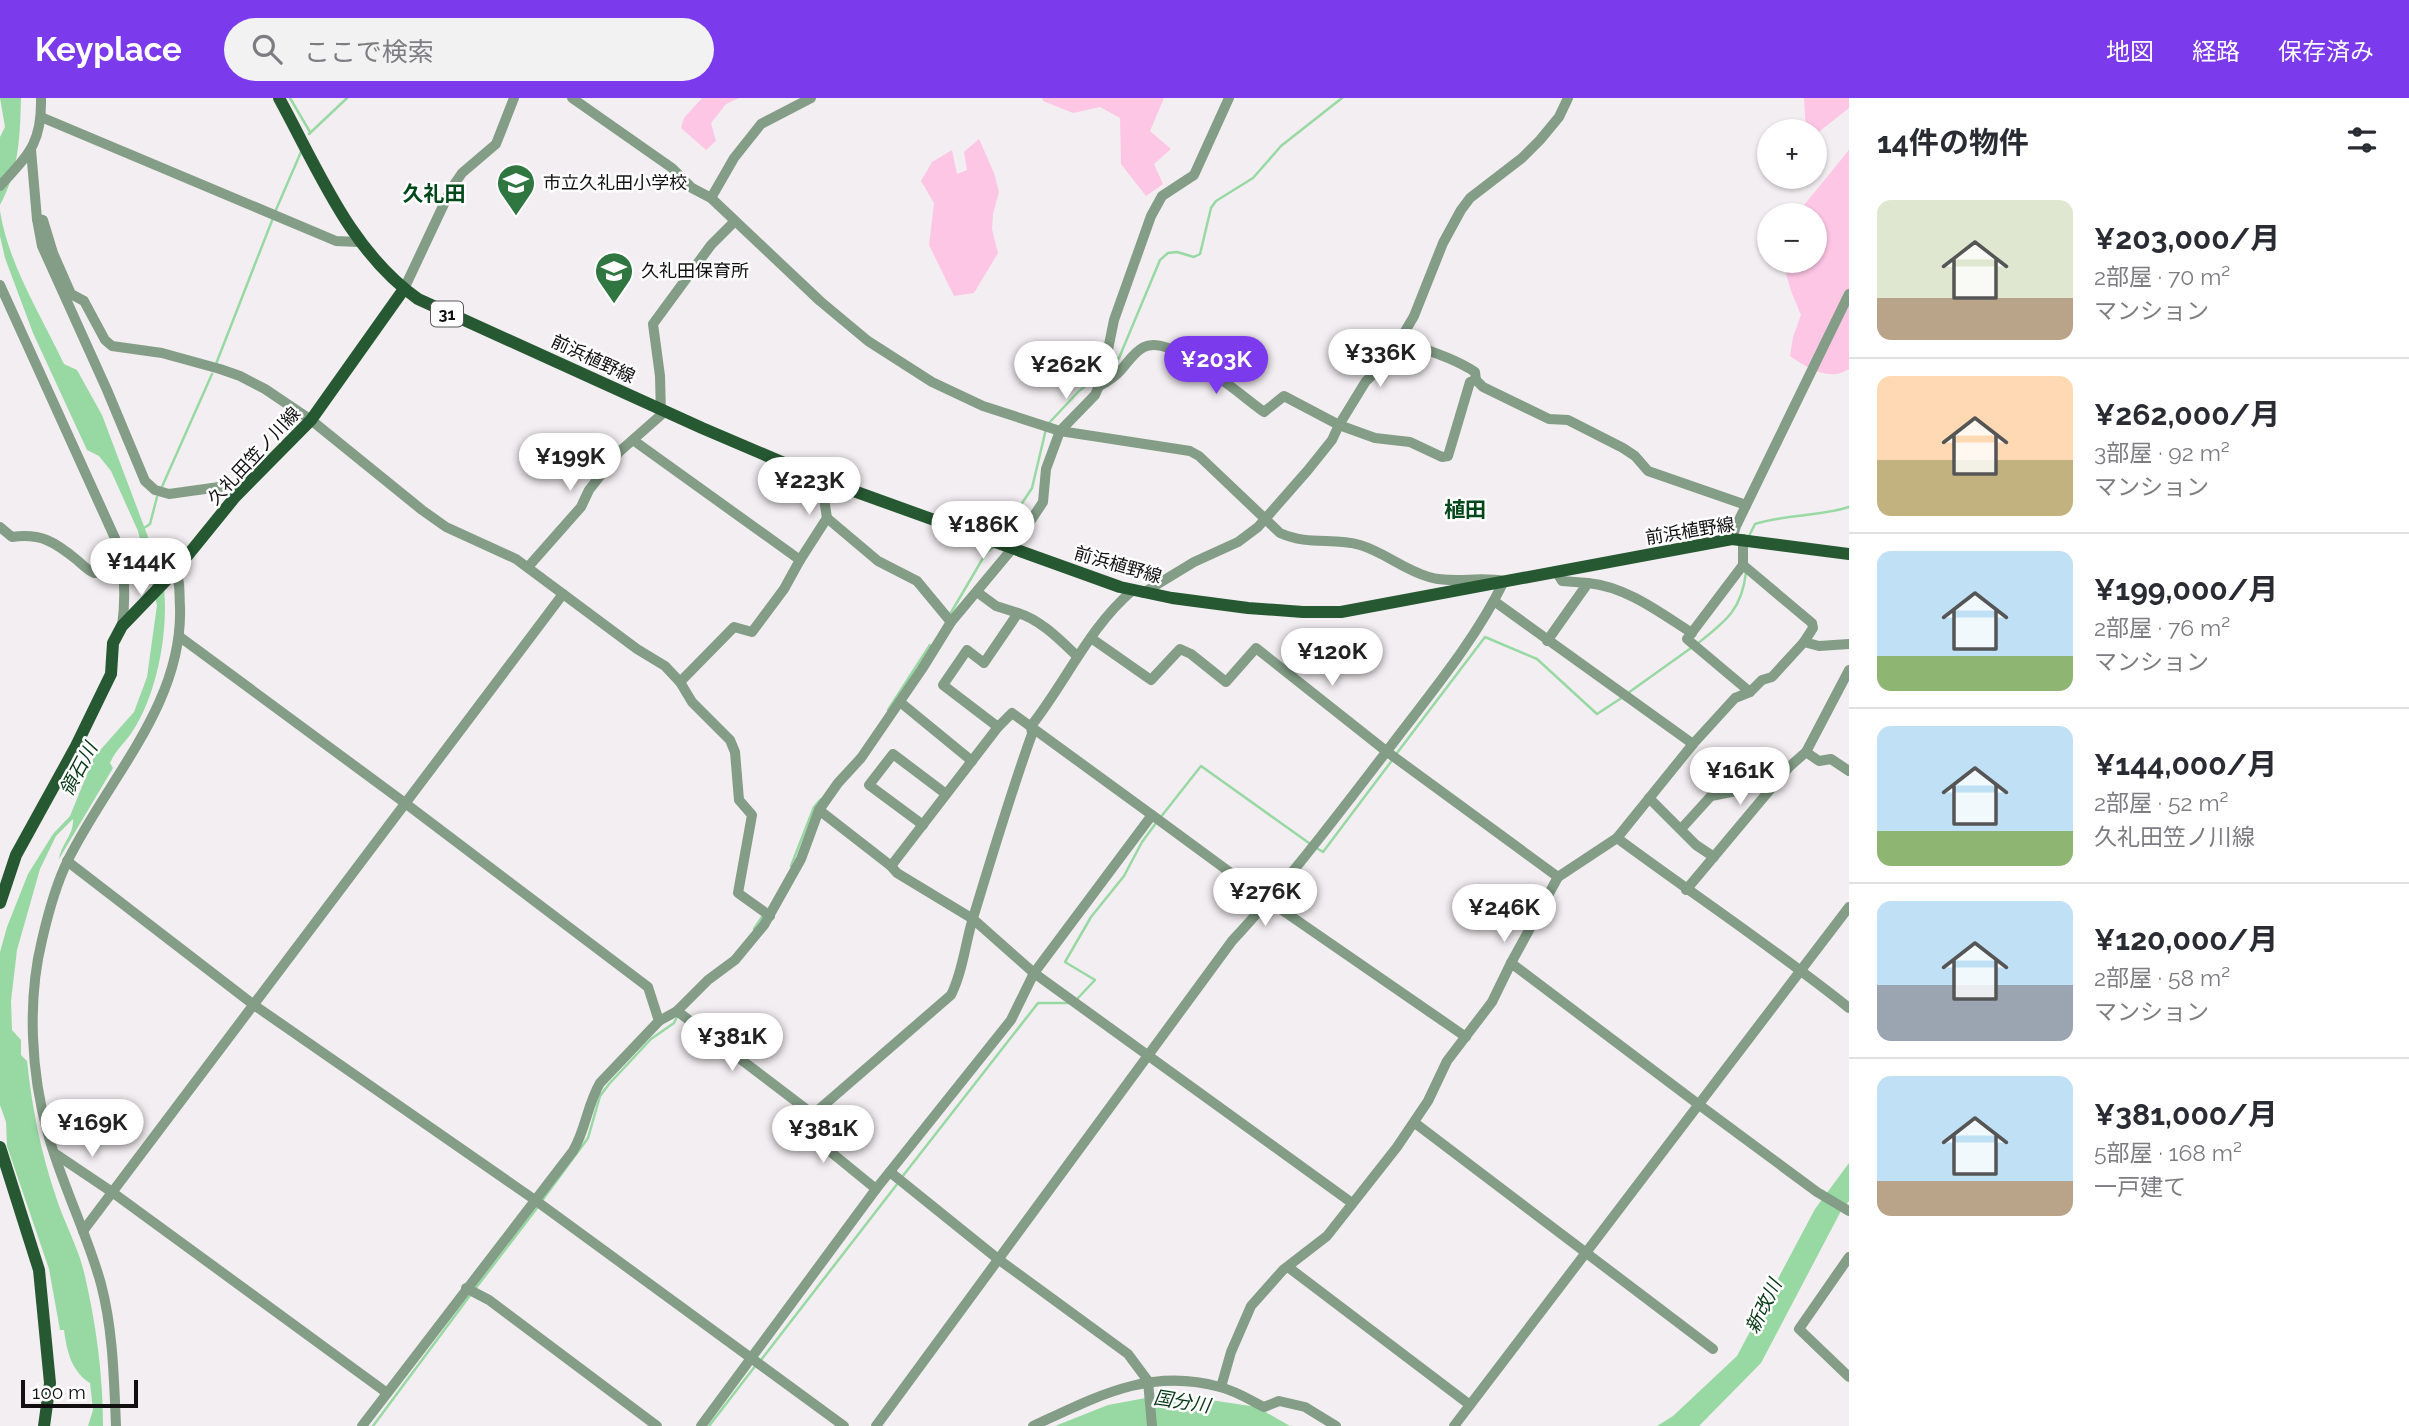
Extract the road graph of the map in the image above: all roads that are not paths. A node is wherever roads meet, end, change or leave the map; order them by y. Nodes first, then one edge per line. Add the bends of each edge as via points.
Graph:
1 (41, 98) edge
2 (279, 98) edge
3 (514, 98) edge
4 (572, 98) edge
5 (811, 98) edge
6 (1229, 98) edge
7 (1567, 98) edge
8 (41, 117) junction
9 (28, 154) junction
10 (0, 186) edge
11 (711, 198) junction
12 (37, 219) junction
13 (734, 222) junction
14 (359, 242) junction
15 (404, 289) junction
16 (1, 291) edge
17 (1849, 294) edge
18 (1400, 340) junction
19 (1476, 380) junction
20 (1099, 386) junction
21 (660, 409) junction
22 (311, 421) junction
23 (1339, 425) junction
24 (1060, 431) junction
25 (632, 440) junction
26 (255, 477) junction
27 (826, 481) junction
28 (1746, 505) junction
29 (827, 518) junction
30 (1264, 519) junction
31 (0, 527) edge
32 (1737, 539) junction
33 (1012, 549) junction
34 (1849, 554) edge
35 (800, 560) junction
36 (1743, 565) junction
37 (528, 567) junction
38 (124, 569) junction
39 (1556, 571) junction
40 (173, 572) junction
41 (1504, 581) junction
42 (1588, 583) junction
43 (1138, 591) junction
44 (977, 592) junction
45 (563, 594) junction
46 (1494, 601) junction
47 (1018, 613) junction
48 (125, 622) junction
49 (951, 622) junction
50 (1692, 633) junction
51 (180, 637) junction
52 (1091, 638) junction
53 (1547, 641) junction
54 (1804, 642) junction
55 (1849, 644) edge
56 (1077, 656) junction
57 (1849, 670) edge
58 (680, 682) junction
59 (1750, 692) junction
60 (900, 702) junction
61 (1031, 726) junction
62 (998, 727) junction
63 (1693, 744) junction
64 (1386, 751) junction
65 (1806, 752) junction
66 (972, 761) junction
67 (1789, 767) junction
68 (1849, 771) edge
69 (946, 794) junction
70 (1649, 798) junction
71 (405, 803) junction
72 (819, 810) junction
73 (1152, 815) junction
74 (923, 825) junction
75 (1681, 829) junction
76 (1617, 838) junction
77 (1714, 857) junction
78 (67, 861) junction
79 (891, 866) junction
80 (1558, 877) junction
81 (1686, 890) junction
82 (1269, 901) junction
83 (0, 903) edge
84 (1849, 907) edge
85 (770, 916) junction
86 (973, 919) junction
87 (1511, 962) junction
88 (1801, 969) junction
89 (1034, 973) junction
90 (254, 1005) junction
91 (1849, 1008) edge
92 (677, 1011) junction
93 (659, 1021) junction
94 (1466, 1037) junction
95 (1148, 1058) junction
96 (1698, 1104) junction
97 (809, 1118) junction
98 (1415, 1123) junction
99 (0, 1147) edge
100 (54, 1153) junction
101 (890, 1172) junction
102 (876, 1188) junction
103 (112, 1192) junction
104 (535, 1200) junction
105 (1352, 1203) junction
106 (1849, 1211) edge
107 (83, 1231) junction
108 (1586, 1253) junction
109 (1849, 1257) edge
110 (998, 1259) junction
111 (1289, 1267) junction
112 (466, 1288) junction
113 (1713, 1349) dead end
114 (751, 1359) junction
115 (1849, 1377) edge
116 (1149, 1382) junction
117 (1221, 1387) junction
118 (387, 1393) junction
119 (1470, 1405) junction
120 (44, 1426) edge
121 (116, 1426) edge
122 (362, 1426) edge
123 (657, 1426) edge
124 (701, 1426) edge
125 (844, 1426) edge
126 (876, 1426) edge
127 (1033, 1426) edge
128 (1152, 1426) edge
129 (1336, 1426) edge
130 (1454, 1426) edge

1 - 8 street
2 - 14 main road, 前浜植野線 / 31
3 - 15 street via 496,144 462,173 451,189
4 - 11 street
5 - 11 street via 761,124
6 - 20 street via 1194,175 1162,196 1151,216 1114,320
7 - 18 street via 1559,117 1540,140 1461,210
8 - 9 street
8 - 14 street via 335,242
9 - 10 street
9 - 12 street
11 - 13 street
12 - 22 street via 44,220 71,294 84,301 112,346 162,353 240,376
12 - 26 street via 42,246 147,485 169,494 241,484
13 - 21 street via 710,245 653,324
13 - 24 street via 868,341 916,372 983,406
14 - 15 main road, 前浜植野線 / 31
15 - 21 main road, 前浜植野線 / 31 via 441,312
15 - 22 main road, 久礼田笠ノ川線
16 - 38 street via 119,547
17 - 28 street
18 - 19 street via 1455,359 1475,372
18 - 23 street via 1366,381
19 - 23 street via 1470,382 1448,456
19 - 28 street via 1549,419 1568,420 1623,448 1648,471
20 - 23 street via 1142,348 1166,346 1264,412 1284,396
20 - 24 street
21 - 25 street via 661,415
21 - 27 main road, 前浜植野線 / 31
22 - 26 main road, 久礼田笠ノ川線
22 - 37 street via 438,522
23 - 30 street via 1332,440
24 - 30 street via 1190,451
24 - 33 street via 1046,469 1043,502
25 - 35 street
25 - 37 street
26 - 40 main road, 久礼田笠ノ川線
27 - 29 street
27 - 33 main road, 前浜植野線 / 31
28 - 32 street
29 - 35 street
29 - 49 street via 878,561 917,581
30 - 41 street via 1294,539 1359,544 1430,578
30 - 43 street via 1238,542
31 - 38 street via 12,537 28,535 54,543 94,573
32 - 34 main road, 前浜植野線 / 31
32 - 36 street
32 - 39 main road, 前浜植野線 / 31
33 - 43 main road, 前浜植野線 / 31
33 - 44 street
35 - 58 street via 752,632 734,627
36 - 50 street
36 - 54 street via 1812,623 1814,628
37 - 45 street
38 - 48 street
39 - 41 main road, 前浜植野線 / 31
39 - 42 street via 1562,580
40 - 48 main road, 久礼田笠ノ川線
40 - 51 street via 179,577
41 - 43 main road, 前浜植野線 / 31 via 1341,611 1248,608
41 - 46 street
42 - 50 street via 1633,596
42 - 53 street
43 - 52 street
44 - 47 street via 996,606
44 - 49 street
45 - 58 street via 665,666
45 - 71 street
46 - 53 street
46 - 64 street
47 - 56 street via 1046,629
47 - 62 street via 984,663 967,650 943,685
48 - 83 main road, 久礼田笠ノ川線 via 113,643 111,674 16,855
49 - 60 street
50 - 59 street via 1687,639
51 - 71 street
51 - 78 street via 158,706
52 - 56 street
52 - 64 street via 1151,680 1180,649 1226,682 1256,648
53 - 63 street
54 - 55 street
54 - 59 street via 1772,677
56 - 61 street
57 - 65 street
58 - 85 street via 735,752 739,800 752,815 738,892
59 - 63 street via 1735,698
60 - 66 street
60 - 72 street
61 - 62 street via 1012,713
61 - 73 street
61 - 86 street
62 - 66 street
63 - 70 street
64 - 80 street
64 - 82 street
65 - 67 street
65 - 68 street via 1819,761 1831,759
66 - 69 street
67 - 75 street via 1746,789 1711,796
67 - 77 street
69 - 74 street
69 - 74 street via 892,754 869,785
70 - 75 street
70 - 76 street
71 - 90 street
71 - 93 street via 648,987
72 - 79 street
72 - 85 street via 805,850
73 - 82 street
73 - 89 street
74 - 79 street
75 - 77 street
76 - 80 street
76 - 81 street
77 - 81 street
78 - 90 street
78 - 100 street via 42,939 32,1024 42,1109
79 - 86 street
80 - 87 street
81 - 88 street
82 - 94 street
82 - 95 street via 1232,941
84 - 88 street
85 - 92 street via 734,960
86 - 89 street
86 - 97 street via 951,995
87 - 94 street via 1492,1002
87 - 96 street
88 - 91 street
88 - 96 street
89 - 95 street
89 - 101 street via 1011,1020
90 - 103 street
90 - 104 street
92 - 93 street
92 - 97 street via 806,1109
93 - 104 street via 600,1083 580,1139
94 - 98 street via 1447,1061
95 - 105 street
95 - 110 street
96 - 106 street
96 - 108 street
97 - 102 street via 816,1140
98 - 105 street
98 - 108 street
99 - 120 main road via 39,1270 50,1383
100 - 103 street
100 - 107 street
101 - 102 street
101 - 110 street
102 - 114 street
103 - 107 street
103 - 118 street
104 - 112 street
104 - 114 street
105 - 111 street via 1327,1236
107 - 121 street via 104,1301
108 - 113 street
108 - 119 street
109 - 115 street via 1799,1329
110 - 116 street via 1122,1349
110 - 126 street
111 - 117 street via 1251,1306
111 - 119 street
112 - 118 street
112 - 123 street via 489,1300
114 - 124 street
114 - 125 street
116 - 117 street
116 - 127 street via 1102,1394
116 - 128 street
117 - 129 street via 1265,1408 1279,1401 1305,1407
118 - 122 street
119 - 130 street

